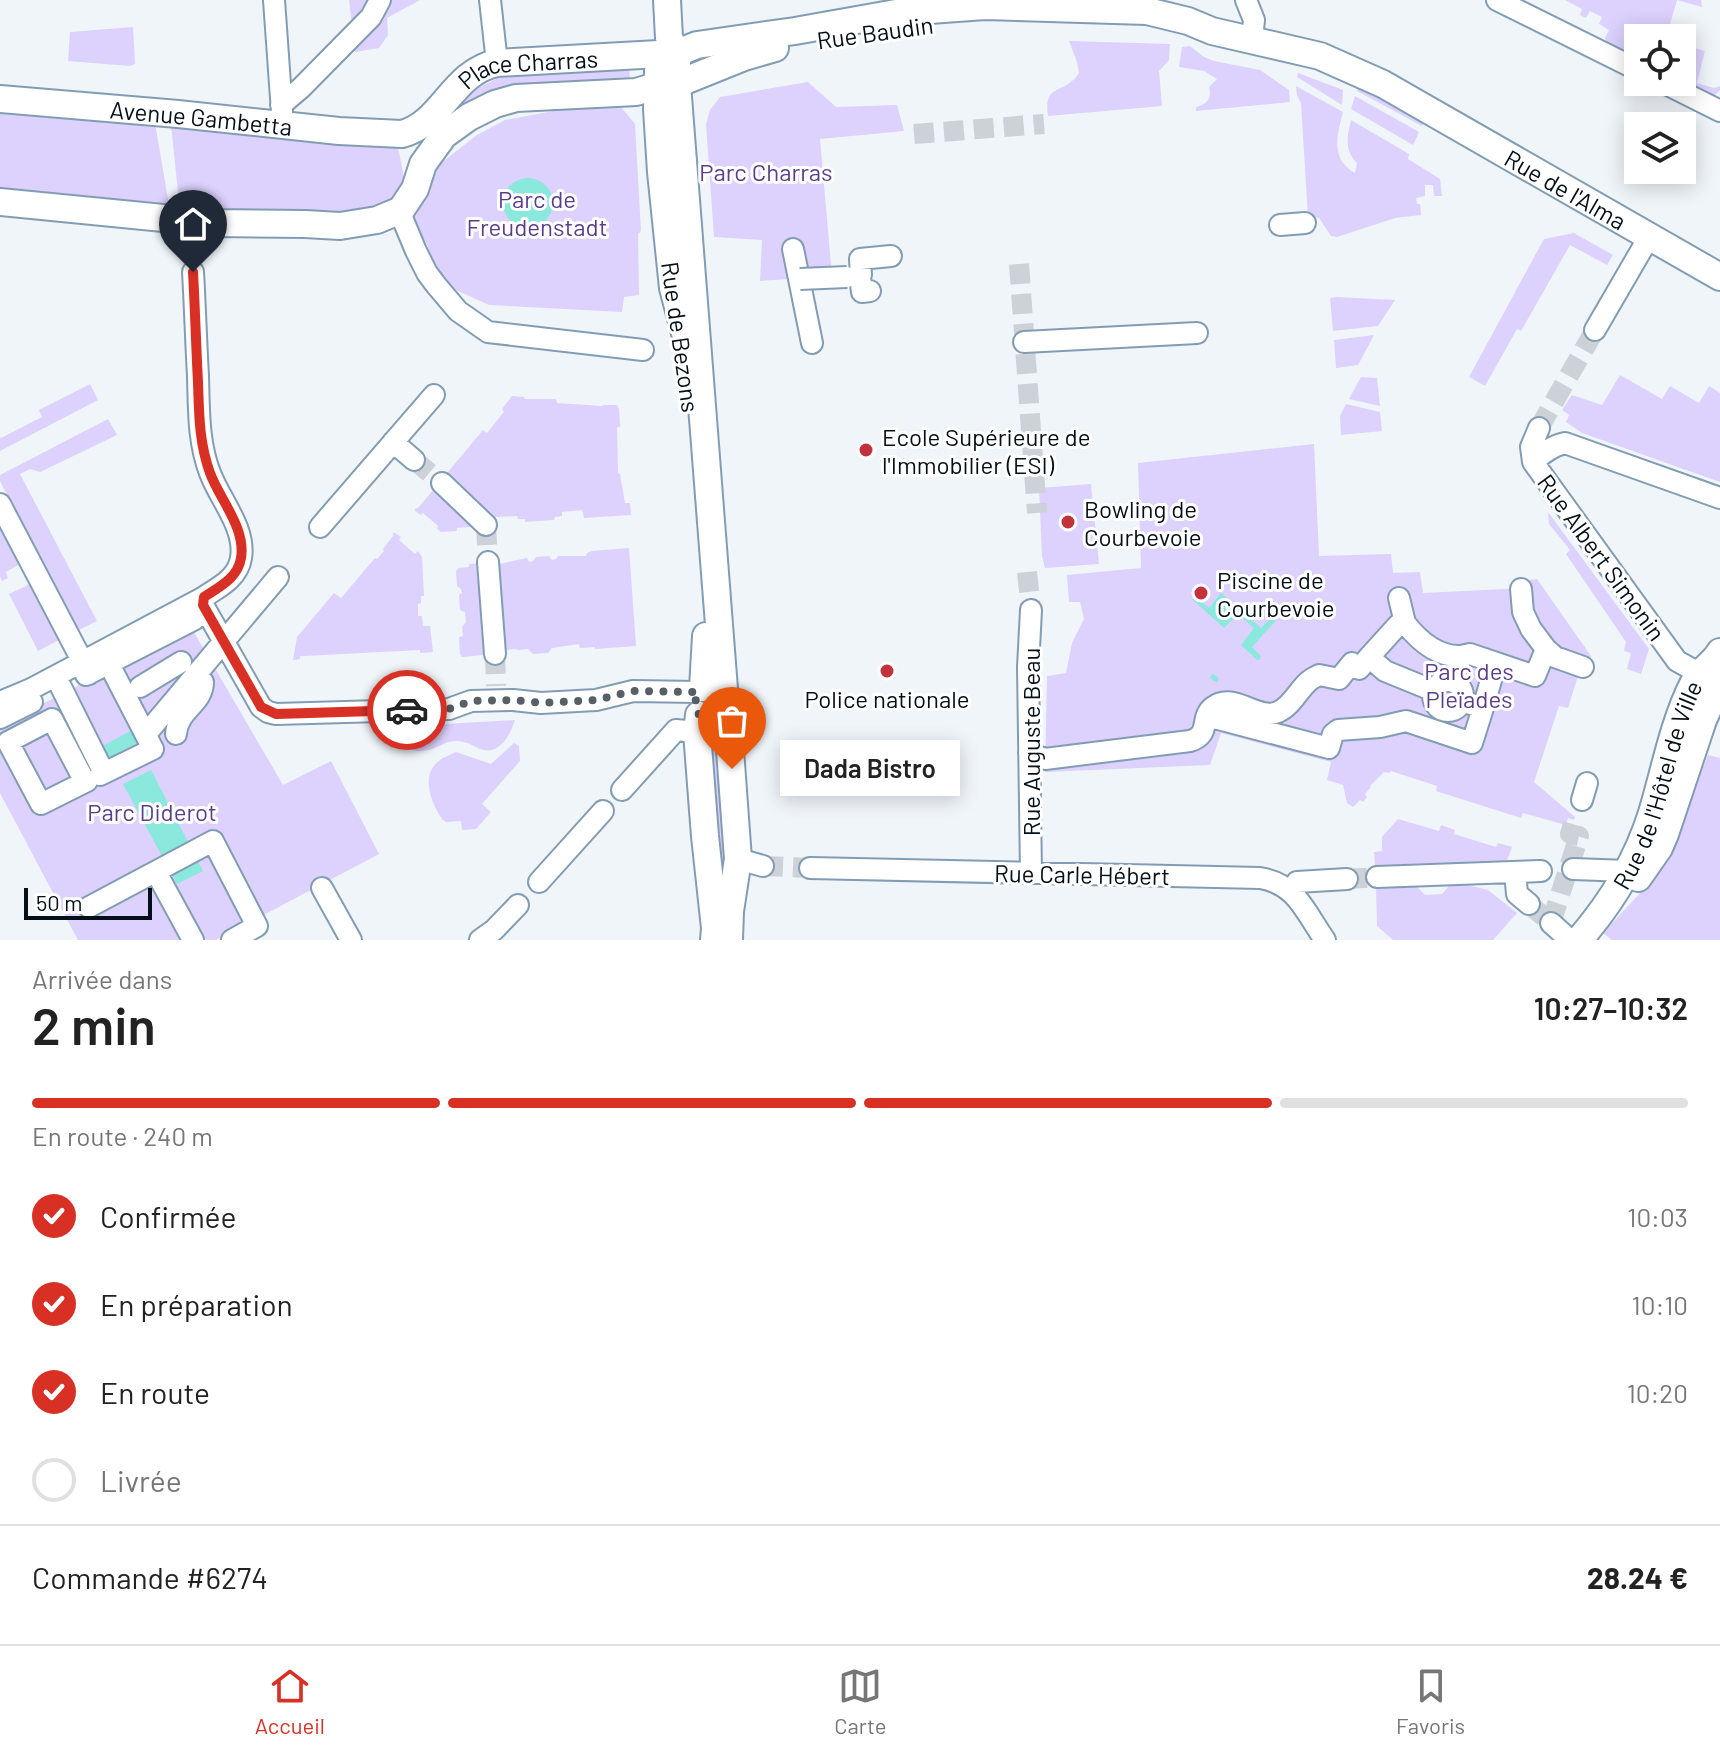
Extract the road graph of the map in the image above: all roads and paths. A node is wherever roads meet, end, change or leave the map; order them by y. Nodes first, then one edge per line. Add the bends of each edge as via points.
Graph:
1 (274, 0) edge
2 (380, 0) edge
3 (490, 0) edge
4 (667, 0) edge
5 (1246, 0) edge
6 (1497, 0) edge
7 (1176, 19) junction
8 (1252, 39) junction
9 (669, 48) junction
10 (497, 63) junction
11 (1624, 63) edge
12 (666, 85) junction
13 (1690, 96) edge
14 (0, 99) edge
15 (1413, 102) joint
16 (1720, 111) edge
17 (282, 114) junction
18 (402, 134) junction
19 (423, 164) junction
20 (0, 202) edge
21 (401, 210) junction
22 (1305, 223) dead end
23 (1280, 225) dead end
24 (1649, 237) junction
25 (793, 249) dead end
26 (891, 256) dead end
27 (193, 272) tunnel mouth
28 (1720, 277) edge
29 (800, 279) junction
30 (1595, 330) tunnel mouth
31 (1197, 333) dead end
32 (1024, 342) dead end
33 (812, 343) dead end
34 (643, 350) dead end
35 (434, 395) dead end
36 (1539, 428) tunnel mouth
37 (393, 442) junction
38 (414, 460) tunnel mouth
39 (1533, 462) junction
40 (442, 483) tunnel mouth
41 (1720, 498) edge
42 (0, 504) edge
43 (486, 525) tunnel mouth
44 (320, 527) dead end
45 (488, 562) tunnel mouth
46 (278, 577) dead end
47 (1521, 589) dead end
48 (204, 597) junction
49 (1399, 598) dead end
50 (1031, 610) tunnel mouth
51 (195, 619) dead end
52 (1405, 623) junction
53 (224, 641) junction
54 (1546, 649) junction
55 (1720, 652) edge
56 (495, 654) tunnel mouth
57 (1461, 656) junction
58 (1369, 657) junction
59 (1496, 663) junction
60 (109, 664) junction
61 (1583, 667) dead end
62 (86, 668) junction
63 (1713, 679) edge
64 (1453, 682) junction
65 (61, 687) junction
66 (140, 687) dead end
67 (196, 689) junction
68 (1434, 691) junction
69 (0, 702) edge
70 (704, 703) junction
71 (1453, 706) junction
72 (1483, 708) junction
73 (1207, 716) junction
74 (0, 718) edge
75 (1437, 731) junction
76 (146, 734) junction
77 (176, 734) dead end
78 (1029, 753) junction
79 (622, 790) dead end
80 (603, 811) dead end
81 (810, 868) tunnel mouth
82 (1573, 869) dead end
83 (1541, 871) dead end
84 (1629, 871) junction
85 (156, 872) junction
86 (1515, 872) junction
87 (1031, 873) junction
88 (1377, 877) tunnel mouth
89 (1347, 879) tunnel mouth
90 (539, 882) dead end
91 (322, 888) dead end
92 (1291, 890) junction
93 (1529, 904) dead end
94 (518, 905) dead end
95 (89, 907) dead end
96 (1588, 930) edge
97 (493, 937) edge
98 (179, 940) edge
99 (193, 940) edge
100 (232, 940) edge
101 (351, 940) edge
102 (714, 940) edge
103 (729, 940) edge
104 (1325, 940) edge

1 - 17 street
2 - 17 street via 371,17
3 - 10 street
4 - 9 main road, Rue de Bezons
5 - 8 street via 1254,20
6 - 11 street
7 - 8 main road, Rue Baudin
7 - 9 main road, Rue Baudin via 1147,11 957,8
7 - 12 main road, Rue Baudin via 1002,18 871,30 779,46
8 - 15 main road, Rue Baudin via 1320,56
9 - 10 main road, Place Charras
9 - 12 main road, Rue de Bezons
10 - 18 main road, Place Charras via 468,75 422,125
12 - 19 main road, Place Charras via 495,104 444,135
12 - 70 main road, Rue de Bezons via 680,107
13 - 16 street
14 - 17 main road, Avenue Gambetta via 178,114
15 - 24 main road, Rue de l'Alma
17 - 18 main road, Avenue Gambetta via 339,131
18 - 19 main road
19 - 21 main road
20 - 21 main road via 192,231 214,223 340,226
21 - 34 street via 427,273 458,311 488,332
22 - 23 street
24 - 28 main road, Rue de l'Alma
24 - 30 street
25 - 29 street
26 - 29 street, bridge via 860,259 860,280
27 - 48 street via 200,432 206,463 241,546 234,574
29 - 33 street
31 - 32 street
35 - 37 street
36 - 39 street, Rue Albert Simonin via 1531,447
37 - 38 street
37 - 44 street
39 - 41 street via 1565,443
39 - 63 street, Rue Albert Simonin via 1677,661
40 - 43 street
42 - 62 street
45 - 56 street
46 - 53 street
47 - 54 street via 1523,612
48 - 53 street via 203,605
48 - 62 street
49 - 52 street
50 - 78 street, Rue Auguste Beau
51 - 60 street
52 - 57 street via 1440,653
52 - 58 street
53 - 67 street
53 - 70 street via 261,707 276,714 449,709 496,693 541,703 596,700 633,691
54 - 59 street via 1535,676
54 - 61 street
55 - 63 main road, Rue de l'Hôtel de Ville via 1712,662
57 - 59 street
57 - 64 street
58 - 68 street via 1385,671
58 - 73 street via 1359,669 1352,663 1339,679 1319,675 1308,681 1277,713 1228,701
59 - 72 street
60 - 62 street
60 - 76 street
62 - 65 street
62 - 69 street
63 - 84 main road, Rue de l'Hôtel de Ville via 1681,713 1652,814
63 - 96 main road, Rue de l'Hôtel de Ville via 1659,848
64 - 68 street via 1442,682
64 - 71 street via 1462,692
65 - 74 street
65 - 76 street via 94,778 153,749
66 - 67 street via 174,666
67 - 76 street
67 - 77 street
68 - 71 street via 1435,703
70 - 79 street
70 - 102 main road, Rue de Bezons via 705,836
70 - 103 main road via 709,721 726,716 750,863 730,911
71 - 72 street
71 - 75 street
72 - 75 street via 1472,743
73 - 75 street via 1329,748 1333,734 1344,729 1406,721
73 - 78 street via 1199,738 1190,741 1045,759
78 - 87 street, Rue Auguste Beau
80 - 90 street
81 - 87 street, Rue Carle Hébert
82 - 84 street
83 - 86 street
84 - 96 main road, Rue de l'Hôtel de Ville
85 - 95 street
85 - 98 street
85 - 99 street
85 - 100 street via 213,841 257,926
86 - 88 street
86 - 93 street via 1517,894
87 - 92 street, Rue Carle Hébert via 1260,878
89 - 92 street via 1297,882
91 - 101 street
92 - 104 street
94 - 97 street

